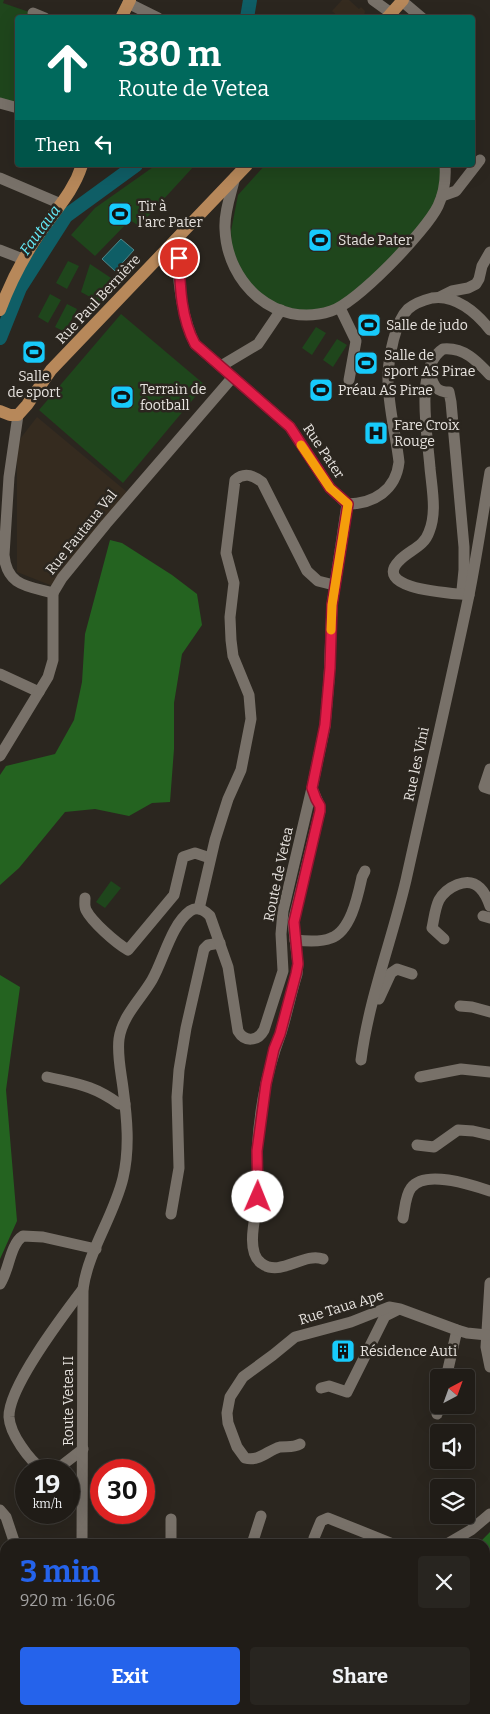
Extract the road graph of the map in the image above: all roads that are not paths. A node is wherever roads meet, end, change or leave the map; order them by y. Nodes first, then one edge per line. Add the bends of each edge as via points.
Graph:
1 (373, 0) edge
2 (403, 0) edge
3 (129, 1) edge
4 (33, 13) dead end
5 (38, 15) edge
6 (122, 15) edge
7 (153, 15) edge
8 (389, 15) edge
9 (419, 15) edge
10 (0, 103) edge
11 (15, 107) edge
12 (480, 160) dead end
13 (475, 166) edge
14 (81, 167) edge
15 (245, 167) edge
16 (445, 167) edge
17 (475, 167) edge
18 (0, 178) edge
19 (235, 178) junction
20 (442, 196) junction
21 (61, 204) junction
22 (179, 236) junction
23 (0, 250) edge
24 (490, 252) edge
25 (23, 259) junction
26 (152, 264) junction
27 (180, 274) junction
28 (440, 297) junction
29 (1, 303) edge
30 (340, 308) junction
31 (281, 310) junction
32 (490, 330) edge
33 (221, 366) junction
34 (428, 370) junction
35 (490, 375) edge
36 (232, 378) junction
37 (349, 380) dead end
38 (0, 411) edge
39 (18, 415) junction
40 (490, 472) edge
41 (348, 504) junction
42 (334, 585) junction
43 (53, 593) junction
44 (465, 594) junction
45 (0, 674) edge
46 (39, 692) junction
47 (0, 756) edge
48 (490, 769) edge
49 (312, 788) junction
50 (490, 789) edge
51 (210, 858) junction
52 (365, 872) dead end
53 (85, 898) dead end
54 (490, 906) edge
55 (198, 909) junction
56 (444, 939) dead end
57 (296, 940) junction
58 (220, 943) junction
59 (412, 974) dead end
60 (460, 1006) dead end
61 (490, 1012) edge
62 (370, 1015) junction
63 (361, 1060) dead end
64 (490, 1072) edge
65 (47, 1077) dead end
66 (420, 1077) dead end
67 (126, 1104) junction
68 (490, 1135) edge
69 (417, 1145) dead end
70 (490, 1190) edge
71 (171, 1214) dead end
72 (403, 1218) dead end
73 (96, 1249) junction
74 (323, 1258) dead end
75 (490, 1283) edge
76 (0, 1284) edge
77 (83, 1289) junction
78 (401, 1309) junction
79 (457, 1330) junction
80 (487, 1335) junction
81 (490, 1367) edge
82 (448, 1369) edge
83 (321, 1388) dead end
84 (300, 1444) dead end
85 (83, 1449) junction
86 (32, 1459) edge
87 (70, 1459) edge
88 (0, 1510) edge
89 (490, 1514) edge
90 (261, 1516) dead end
91 (171, 1519) dead end
92 (314, 1538) dead end
93 (13, 1539) edge
94 (81, 1539) edge
95 (170, 1539) edge
96 (254, 1539) edge
97 (380, 1539) edge
98 (456, 1539) edge

1 - 8 street
2 - 8 main road
2 - 9 street
3 - 6 main road
3 - 7 street
4 - 5 street
10 - 11 street
12 - 13 street
14 - 21 main road via 75,184
15 - 19 main road, Rue Paul Bernière
16 - 20 street
17 - 20 street via 456,191
18 - 21 street
19 - 22 main road, Rue Paul Bernière
19 - 31 street via 225,219 229,256 248,288
20 - 30 street via 421,232 364,290
21 - 25 main road
22 - 26 main road, Rue Paul Bernière
22 - 27 street, Rue Pater
23 - 25 street
24 - 28 street via 476,284
25 - 29 main road
26 - 27 street via 161,260 172,262
26 - 39 main road, Rue Paul Bernière via 45,377
27 - 33 street, Rue Pater via 188,331 195,344
28 - 32 street via 456,301
28 - 41 street via 421,301 407,310 392,347 388,374 399,462 395,479 388,490 374,499
30 - 31 street via 314,315
30 - 37 street via 356,341
31 - 33 street via 258,344
33 - 36 street, Rue Pater
34 - 35 street via 439,351 449,348 472,357
34 - 44 street via 437,390 449,392 451,402
34 - 44 street via 425,400 432,524 424,542 399,561 394,576 414,587
36 - 41 street, Rue Pater via 290,427 330,488
36 - 43 street, Rue Fautaua Val via 106,524
38 - 39 main road
39 - 43 street, Rue Fautaua Val via 6,503 6,571 14,580 30,588
40 - 44 street, Rue les Vini
41 - 42 street, Route de Vetea
42 - 49 street, Route de Vetea via 325,725
42 - 51 street via 318,581 307,571 262,482 245,474 234,480 226,553 234,588 230,640 249,695 251,719 241,770 228,799
43 - 46 street via 53,660
44 - 62 street, Rue les Vini via 403,891
45 - 46 street
46 - 47 street
48 - 50 street via 484,787
49 - 57 street via 320,811 296,909
49 - 58 street, Route de Vetea via 283,911 283,971 264,1030 257,1038 245,1038 238,1031 230,975
51 - 53 street via 195,852 183,857 174,895 128,950 90,915
51 - 55 street
52 - 57 street via 352,914 338,933 331,939
54 - 56 street via 480,887 464,883 445,892 438,902 432,928
55 - 58 street, Route de Vetea via 210,916
55 - 67 street via 181,919 152,981 123,1023 118,1048
57 - 74 street via 298,964 274,1049 262,1111 253,1250 261,1264 276,1267 307,1258
58 - 71 street via 204,949 186,1028 177,1097 179,1168
59 - 62 street via 397,969 391,973
60 - 61 street
62 - 63 street, Rue les Vini
64 - 66 street via 461,1069
65 - 67 street via 89,1086 119,1104
67 - 73 street via 128,1144 123,1178
68 - 69 street via 458,1130 434,1147
70 - 72 street via 454,1180 422,1181 409,1192
73 - 76 street via 43,1237 23,1236 17,1241
73 - 77 street
75 - 80 street
77 - 85 street, Route Vetea II
77 - 86 street via 37,1352 10,1408 13,1435
78 - 79 street, Rue Taua Ape
78 - 83 street via 385,1316 347,1392 329,1386
78 - 84 street, Rue Taua Ape via 389,1307 351,1322 294,1337 243,1377 230,1397 227,1413 241,1454 252,1459 281,1447
79 - 80 street, Rue Taua Ape
79 - 82 street
80 - 81 street
85 - 87 street
85 - 94 street, Route Vetea II
88 - 93 street
89 - 98 street
90 - 96 street
91 - 95 street
92 - 97 street via 321,1521 328,1518

